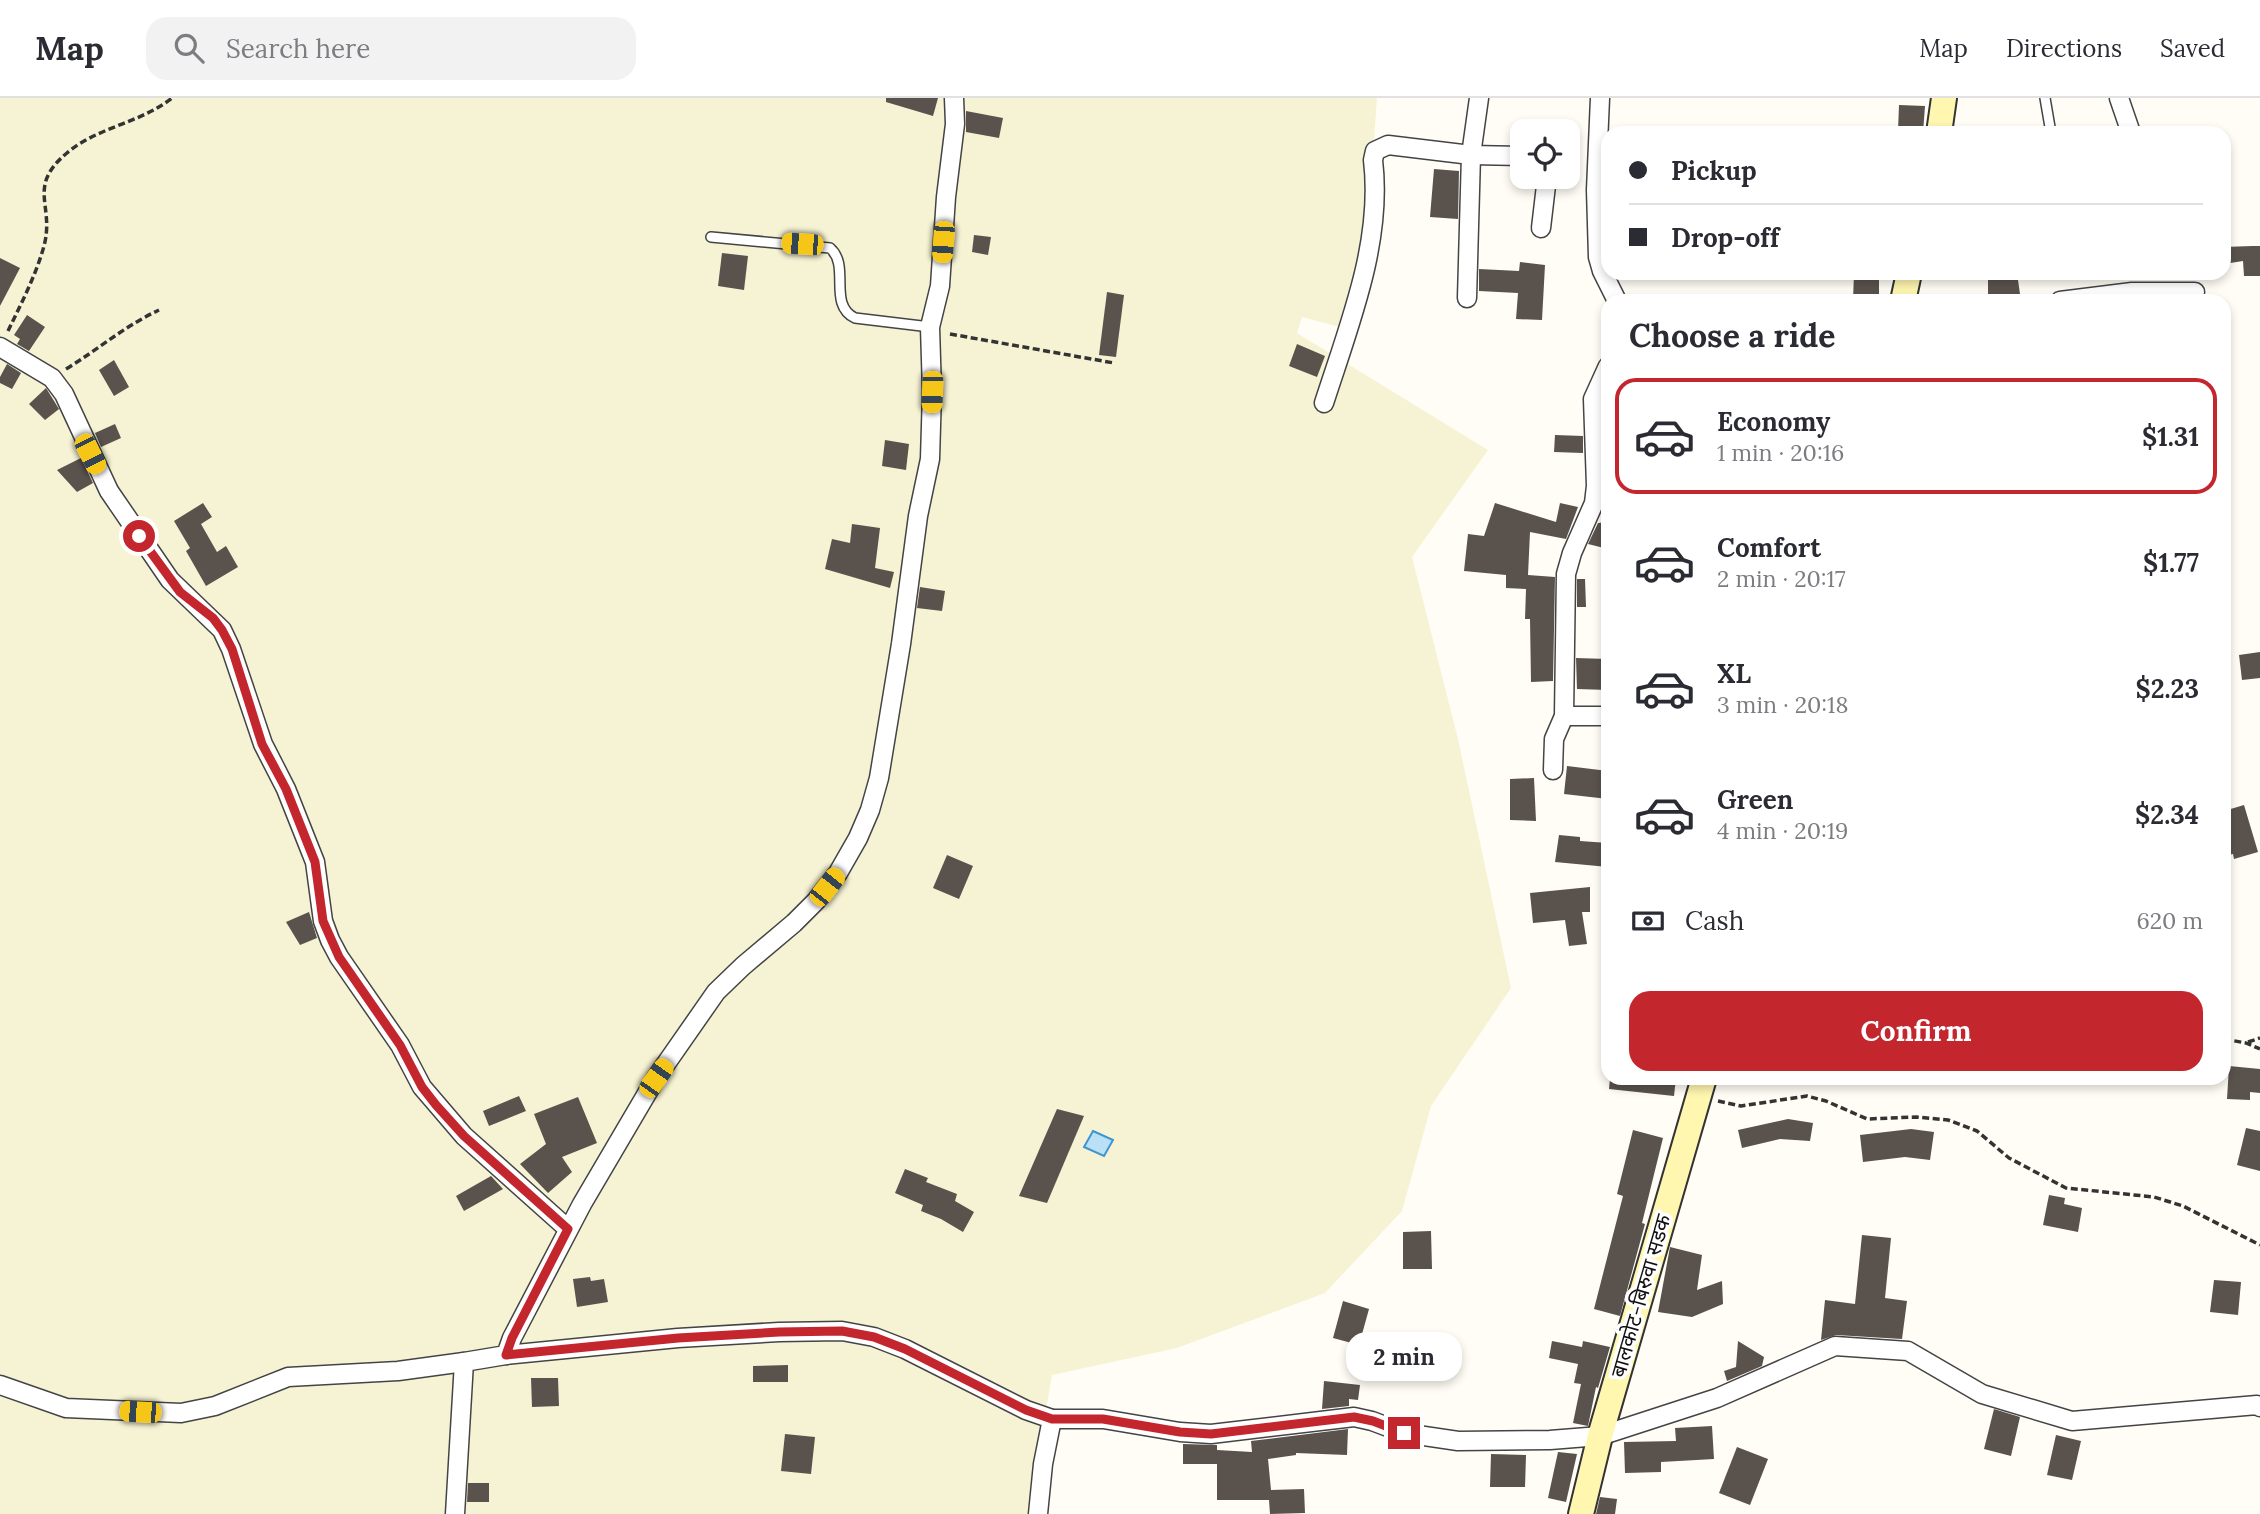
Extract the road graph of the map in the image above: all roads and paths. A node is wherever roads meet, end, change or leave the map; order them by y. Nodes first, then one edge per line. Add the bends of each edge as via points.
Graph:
1 (172, 98) edge
2 (954, 98) edge
3 (1479, 98) edge
4 (1600, 98) edge
5 (1944, 98) edge
6 (2045, 98) edge
7 (2119, 98) edge
8 (1940, 126) edge
9 (2051, 126) edge
10 (2129, 126) edge
11 (1471, 155) junction
12 (1510, 156) edge
13 (1545, 189) edge
14 (1541, 228) dead end
15 (711, 237) dead end
16 (1601, 268) edge
17 (2116, 294) edge
18 (2157, 294) edge
19 (1466, 298) dead end
20 (159, 310) dead end
21 (930, 330) junction
22 (0, 347) edge
23 (1114, 363) dead end
24 (52, 378) junction
25 (1601, 381) edge
26 (1324, 403) dead end
27 (1563, 716) junction
28 (1601, 716) edge
29 (1553, 770) dead end
30 (2260, 1038) edge
31 (2231, 1040) edge
32 (2246, 1043) junction
33 (2260, 1049) edge
34 (1702, 1086) edge
35 (568, 1229) junction
36 (2260, 1245) edge
37 (506, 1355) junction
38 (464, 1362) junction
39 (0, 1385) edge
40 (2260, 1407) edge
41 (1052, 1419) junction
42 (1600, 1436) junction
43 (455, 1514) edge
44 (1038, 1514) edge
45 (1581, 1514) edge

1 - 22 path via 70,150 50,170 43,188 44,247
2 - 21 street via 940,286
3 - 11 street
4 - 16 street via 1596,190
5 - 8 main road
6 - 9 lane
7 - 10 street
11 - 12 street
11 - 19 street
11 - 26 street via 1388,145 1375,151 1374,219 1367,258
13 - 14 street
15 - 21 lane via 830,248 836,252 841,299 848,315
17 - 18 street
20 - 24 path via 132,322
21 - 23 path
21 - 35 street via 930,459 870,810 838,873 816,901 716,992 656,1078
22 - 24 street
24 - 35 street via 64,394 109,491 170,580 222,630 232,649 262,744 315,862 323,921 339,957 436,1105
25 - 27 street via 1593,399 1594,503 1566,574
27 - 28 street
27 - 29 street via 1554,739
30 - 32 path
31 - 32 path
32 - 33 path
34 - 36 path via 1727,1104 1741,1106 1807,1096 1867,1119 1948,1121 1977,1131 2009,1158 2066,1188 2173,1203
34 - 42 main road, बालकोट-बिरुवा सडक
35 - 37 street
37 - 38 street
37 - 41 street via 678,1338 842,1331 905,1349
38 - 39 street via 288,1377 215,1406 181,1413 66,1408
38 - 43 street
40 - 42 street via 2072,1421 1982,1394 1908,1351 1835,1346 1717,1398
41 - 42 street via 1103,1419 1211,1434 1354,1417 1404,1433 1458,1441
41 - 44 street
42 - 45 main road, बालकोट-बिरुवा सडक

